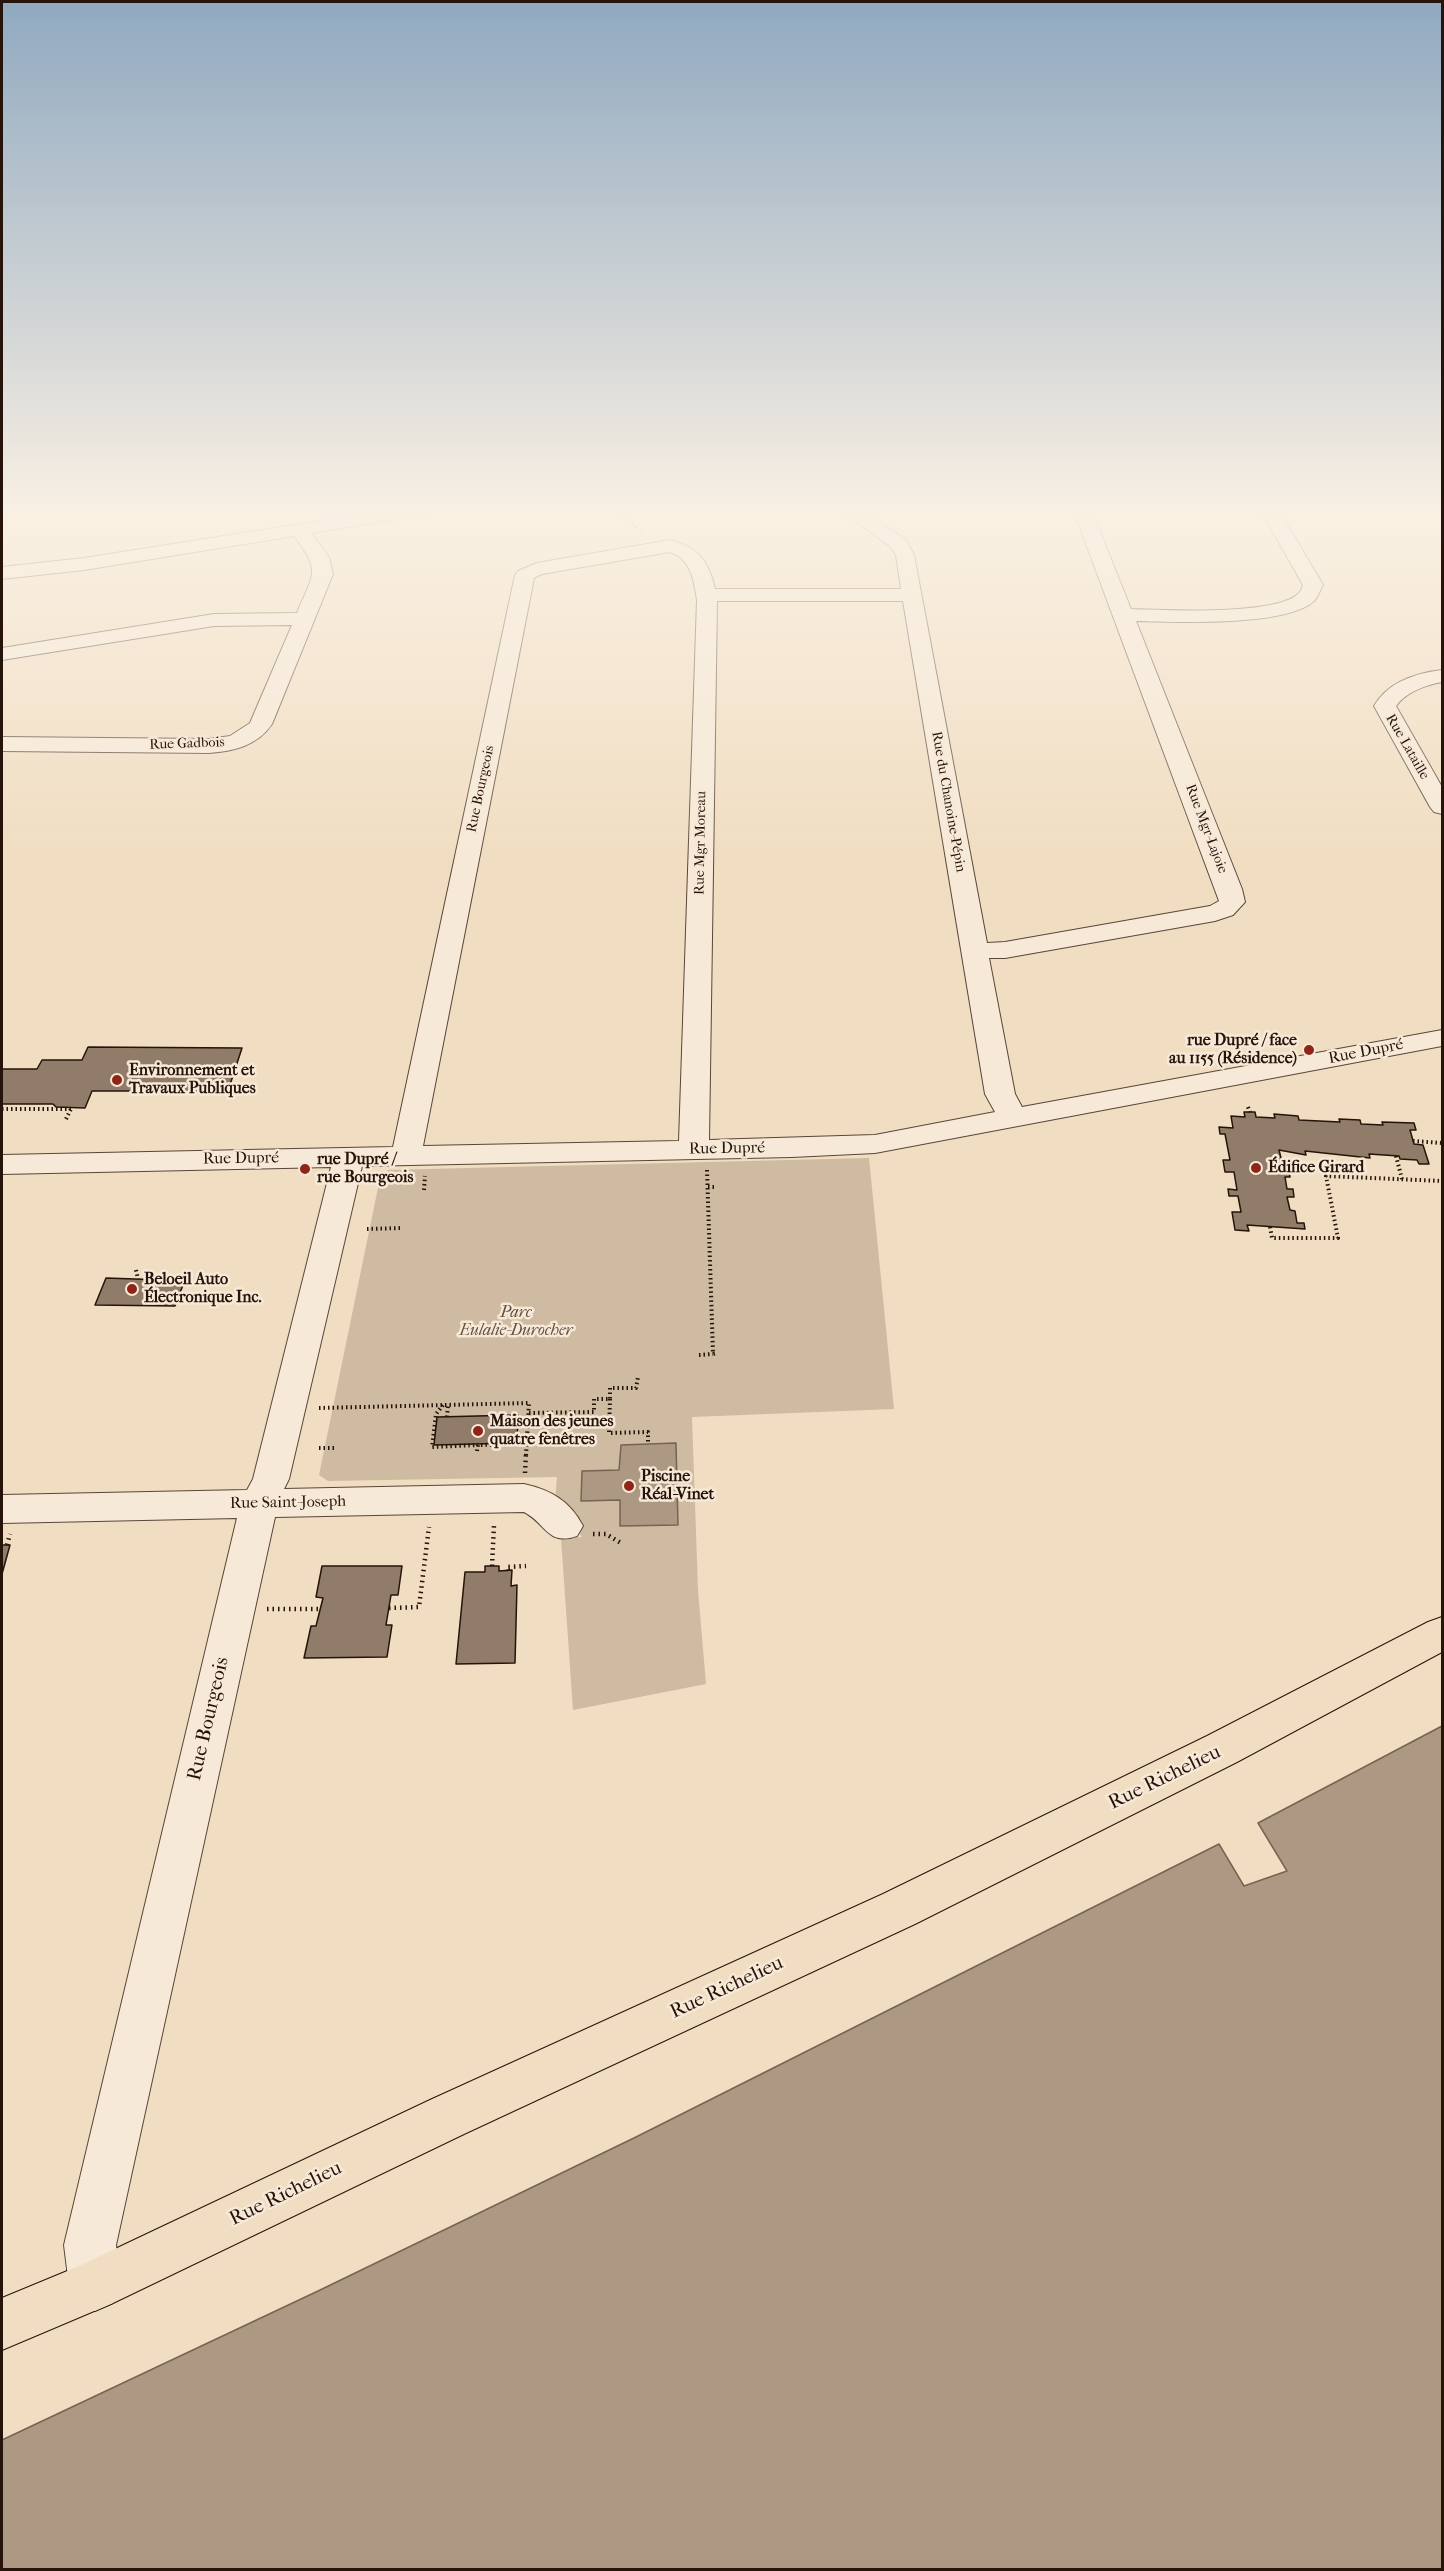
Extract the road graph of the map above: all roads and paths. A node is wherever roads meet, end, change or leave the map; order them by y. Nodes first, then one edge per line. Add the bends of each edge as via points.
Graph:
1 (158, 629) edge
2 (300, 629) edge
3 (514, 629) edge
4 (706, 629) edge
5 (917, 629) edge
6 (1127, 629) edge
7 (2, 654) edge
8 (1438, 676) edge
9 (2, 744) edge
10 (1443, 807) edge
11 (974, 951) junction
12 (1443, 1038) edge
13 (16, 1104) dead end
14 (1248, 1107) dead end
15 (2, 1109) edge
16 (14, 1109) junction
17 (1250, 1112) dead end
18 (66, 1119) dead end
19 (1014, 1119) junction
20 (1413, 1141) dead end
21 (1443, 1143) edge
22 (701, 1155) junction
23 (406, 1156) junction
24 (1395, 1156) dead end
25 (349, 1157) junction
26 (2, 1164) edge
27 (1402, 1179) junction
28 (1443, 1181) edge
29 (708, 1187) junction
30 (716, 1187) dead end
31 (1270, 1227) dead end
32 (403, 1228) dead end
33 (367, 1229) dead end
34 (136, 1270) dead end
35 (138, 1280) dead end
36 (699, 1355) dead end
37 (638, 1377) dead end
38 (610, 1399) junction
39 (445, 1405) junction
40 (328, 1408) dead end
41 (529, 1413) junction
42 (447, 1417) dead end
43 (527, 1444) junction
44 (648, 1444) dead end
45 (320, 1448) dead end
46 (336, 1448) dead end
47 (525, 1480) dead end
48 (259, 1503) junction
49 (2, 1509) edge
50 (495, 1515) dead end
51 (429, 1527) dead end
52 (574, 1530) joint
53 (621, 1543) dead end
54 (492, 1566) dead end
55 (526, 1566) dead end
56 (508, 1570) dead end
57 (389, 1608) dead end
58 (320, 1609) dead end
59 (255, 1610) dead end
60 (1443, 1633) edge
61 (95, 2285) junction
62 (2, 2324) edge

1 - 7 street
2 - 9 street, Rue Gadbois via 261,724 242,739 208,746
3 - 23 street, Rue Bourgeois
4 - 22 street, Rue Mgr Moreau
5 - 11 street, Rue du Chanoine-Pépin
6 - 11 street, Rue Mgr-Lajoie via 1232,902 1215,913 1005,950
8 - 10 street, Rue Lataille via 1416,682 1388,699 1384,706
11 - 19 street, Rue du Chanoine-Pépin via 1000,1094
12 - 19 street, Rue Dupré
13 - 16 path
14 - 17 path
15 - 16 path
16 - 18 path via 71,1108
19 - 22 street, Rue Dupré via 875,1144
20 - 21 path
22 - 23 street, Rue Dupré
22 - 29 path
23 - 25 street, Rue Dupré
24 - 27 path
25 - 26 street, Rue Dupré
25 - 48 street, Rue Bourgeois via 271,1479
27 - 28 path
27 - 31 path via 1326,1176 1338,1238 1272,1238
29 - 30 path
29 - 36 path via 715,1354
32 - 33 path
34 - 35 path
37 - 38 path via 636,1388 610,1388
38 - 41 path via 594,1399 594,1413
38 - 44 path via 609,1433 648,1432
39 - 40 path
39 - 41 path via 529,1403
39 - 42 path
39 - 43 path via 436,1414 431,1447
41 - 43 path
43 - 47 path
45 - 46 path
48 - 49 street, Rue Saint-Joseph
48 - 52 street, Rue Saint-Joseph via 525,1498 536,1500
48 - 61 street, Rue Bourgeois via 90,2245
50 - 54 path
51 - 57 path via 419,1608
52 - 53 path via 606,1534
55 - 56 path via 507,1567
58 - 59 path
60 - 61 main road, Rue Richelieu via 1222,1749 899,1909 447,2117
61 - 62 main road, Rue Richelieu

